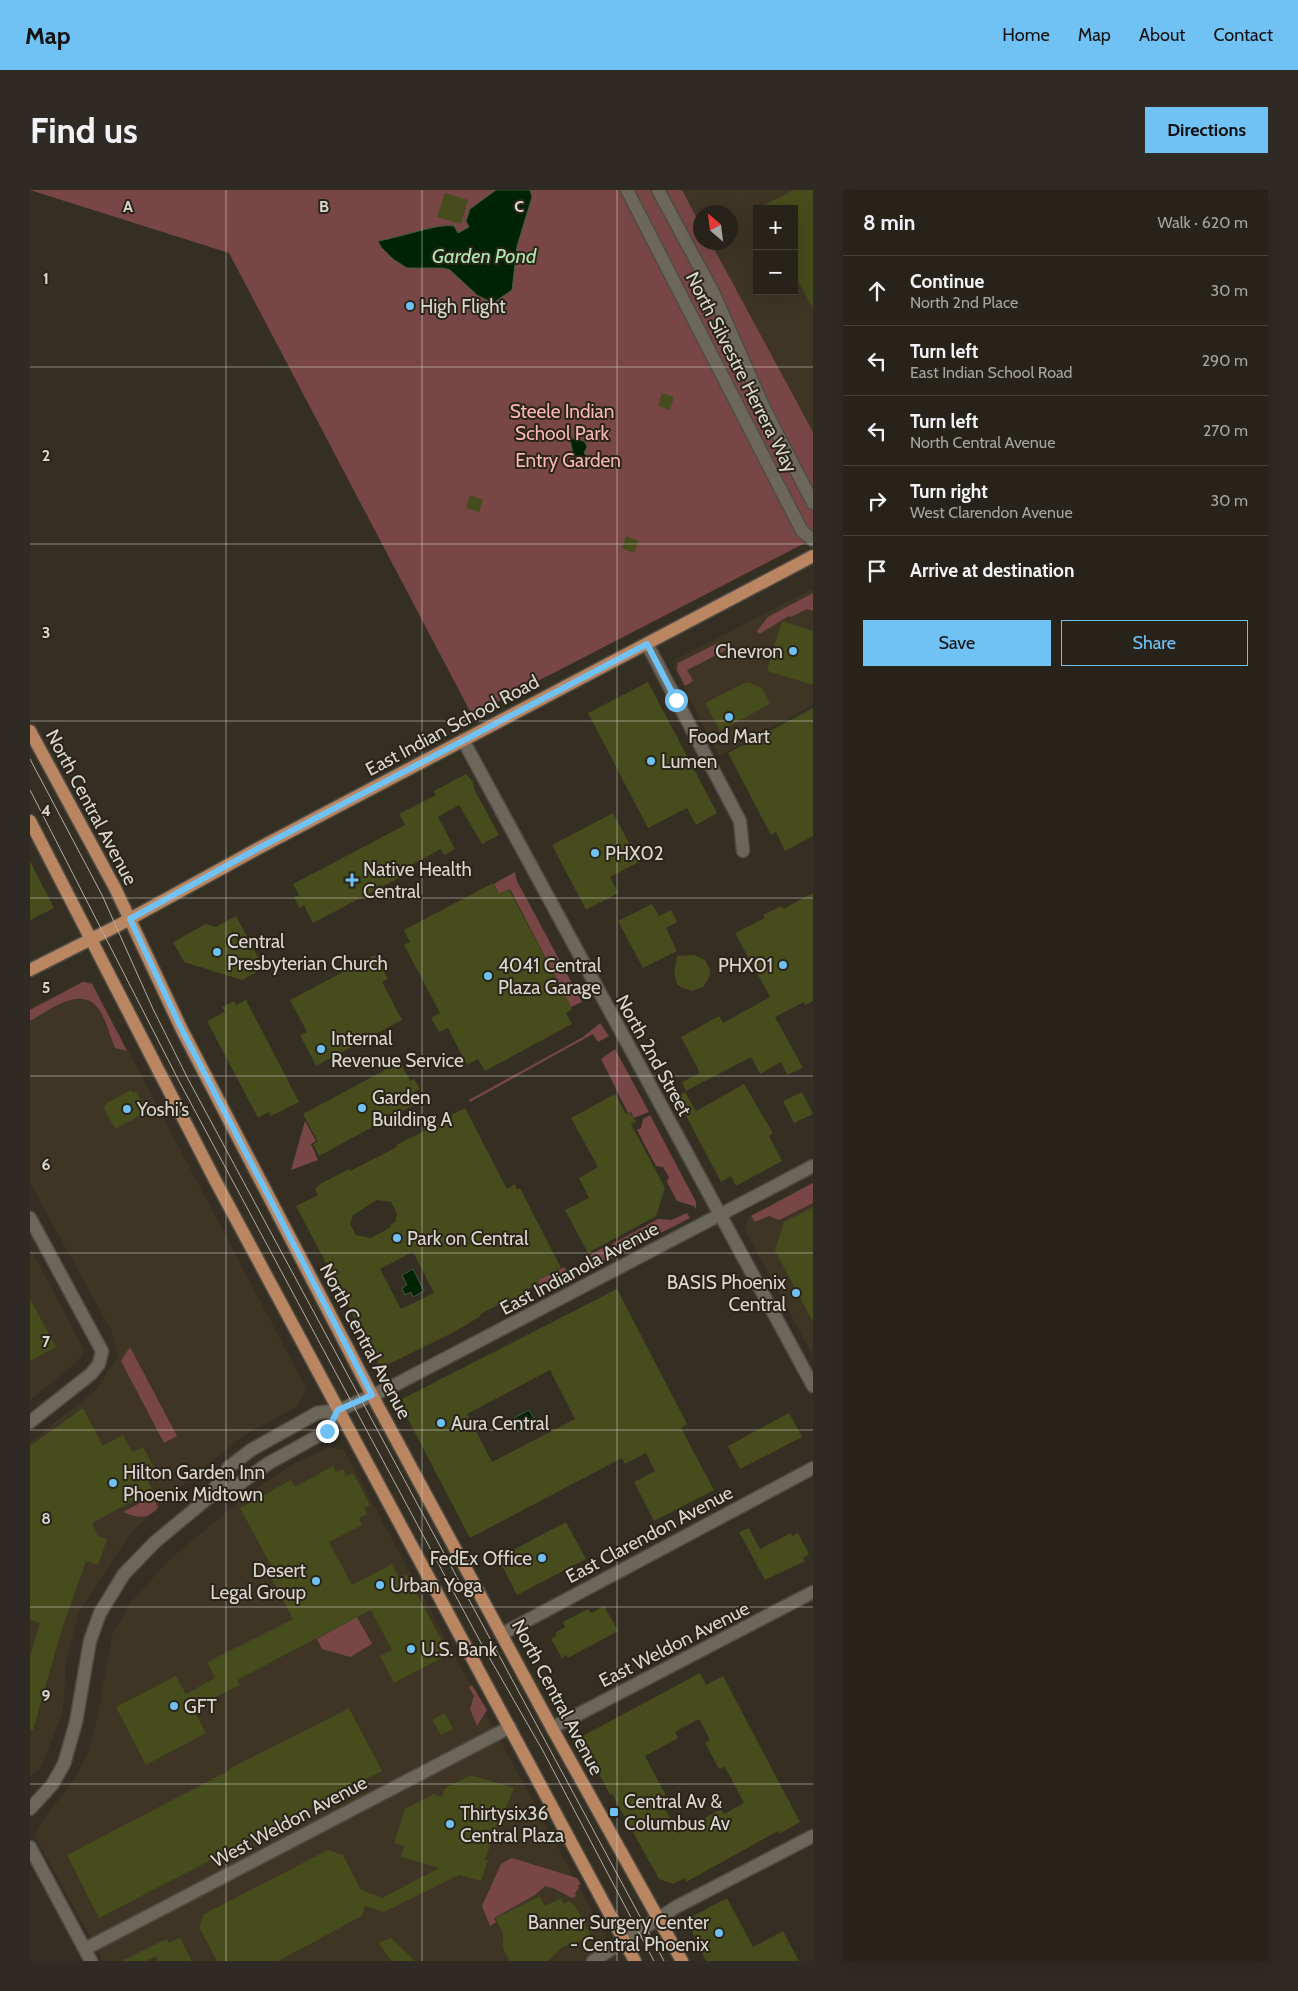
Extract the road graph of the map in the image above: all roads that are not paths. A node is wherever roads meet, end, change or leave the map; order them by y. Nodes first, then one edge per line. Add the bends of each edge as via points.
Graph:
1 (627, 190) edge
2 (658, 190) edge
3 (813, 503) edge
4 (813, 540) edge
5 (813, 556) edge
6 (647, 644) junction
7 (30, 731) edge
8 (463, 740) junction
9 (30, 821) edge
10 (743, 851) dead end
11 (130, 919) junction
12 (91, 938) junction
13 (30, 970) edge
14 (813, 1166) edge
15 (720, 1215) junction
16 (30, 1218) edge
17 (813, 1386) edge
18 (367, 1398) junction
19 (338, 1410) junction
20 (30, 1422) edge
21 (813, 1468) edge
22 (208, 1498) junction
23 (813, 1592) edge
24 (502, 1634) junction
25 (510, 1727) junction
26 (552, 1728) junction
27 (30, 1810) edge
28 (813, 1836) edge
29 (30, 1847) edge
30 (658, 1919) junction
31 (625, 1942) junction
32 (85, 1949) junction
33 (91, 1961) edge
34 (593, 1961) edge
35 (635, 1961) edge
36 (682, 1961) edge

1 - 4 street, North Silvestre Herrera Way via 802,531
2 - 3 street, North Silvestre Herrera Way via 713,292 764,408
5 - 6 main road, East Indian School Road
6 - 8 main road, East Indian School Road
6 - 10 street via 740,821
7 - 11 main road, North Central Avenue
8 - 11 main road, East Indian School Road
8 - 15 street, North 2nd Street
9 - 12 main road
11 - 12 main road, East Indian School Road
11 - 18 main road, North Central Avenue via 182,1030
12 - 13 main road, East Indian School Road
12 - 19 main road
14 - 15 street, East Indianola Avenue
15 - 17 street, North 2nd Street
15 - 18 street, East Indianola Avenue
16 - 20 street via 102,1352 99,1364 91,1374
18 - 19 street, East Indianola Avenue
18 - 24 main road, North Central Avenue
19 - 22 street via 327,1431 269,1463 239,1484
19 - 22 street, East Indianola Avenue via 317,1413 251,1450 229,1466
19 - 25 main road
21 - 24 street, East Clarendon Avenue
22 - 27 street via 140,1555 109,1596 90,1641 76,1722 64,1764 52,1785
23 - 26 street, East Weldon Avenue
24 - 26 main road, North Central Avenue
25 - 31 main road
25 - 32 street, West Weldon Avenue
26 - 30 main road, North Central Avenue
28 - 30 street
29 - 32 street
30 - 31 street
30 - 36 main road, North Central Avenue
31 - 34 street
31 - 35 main road
32 - 33 street

